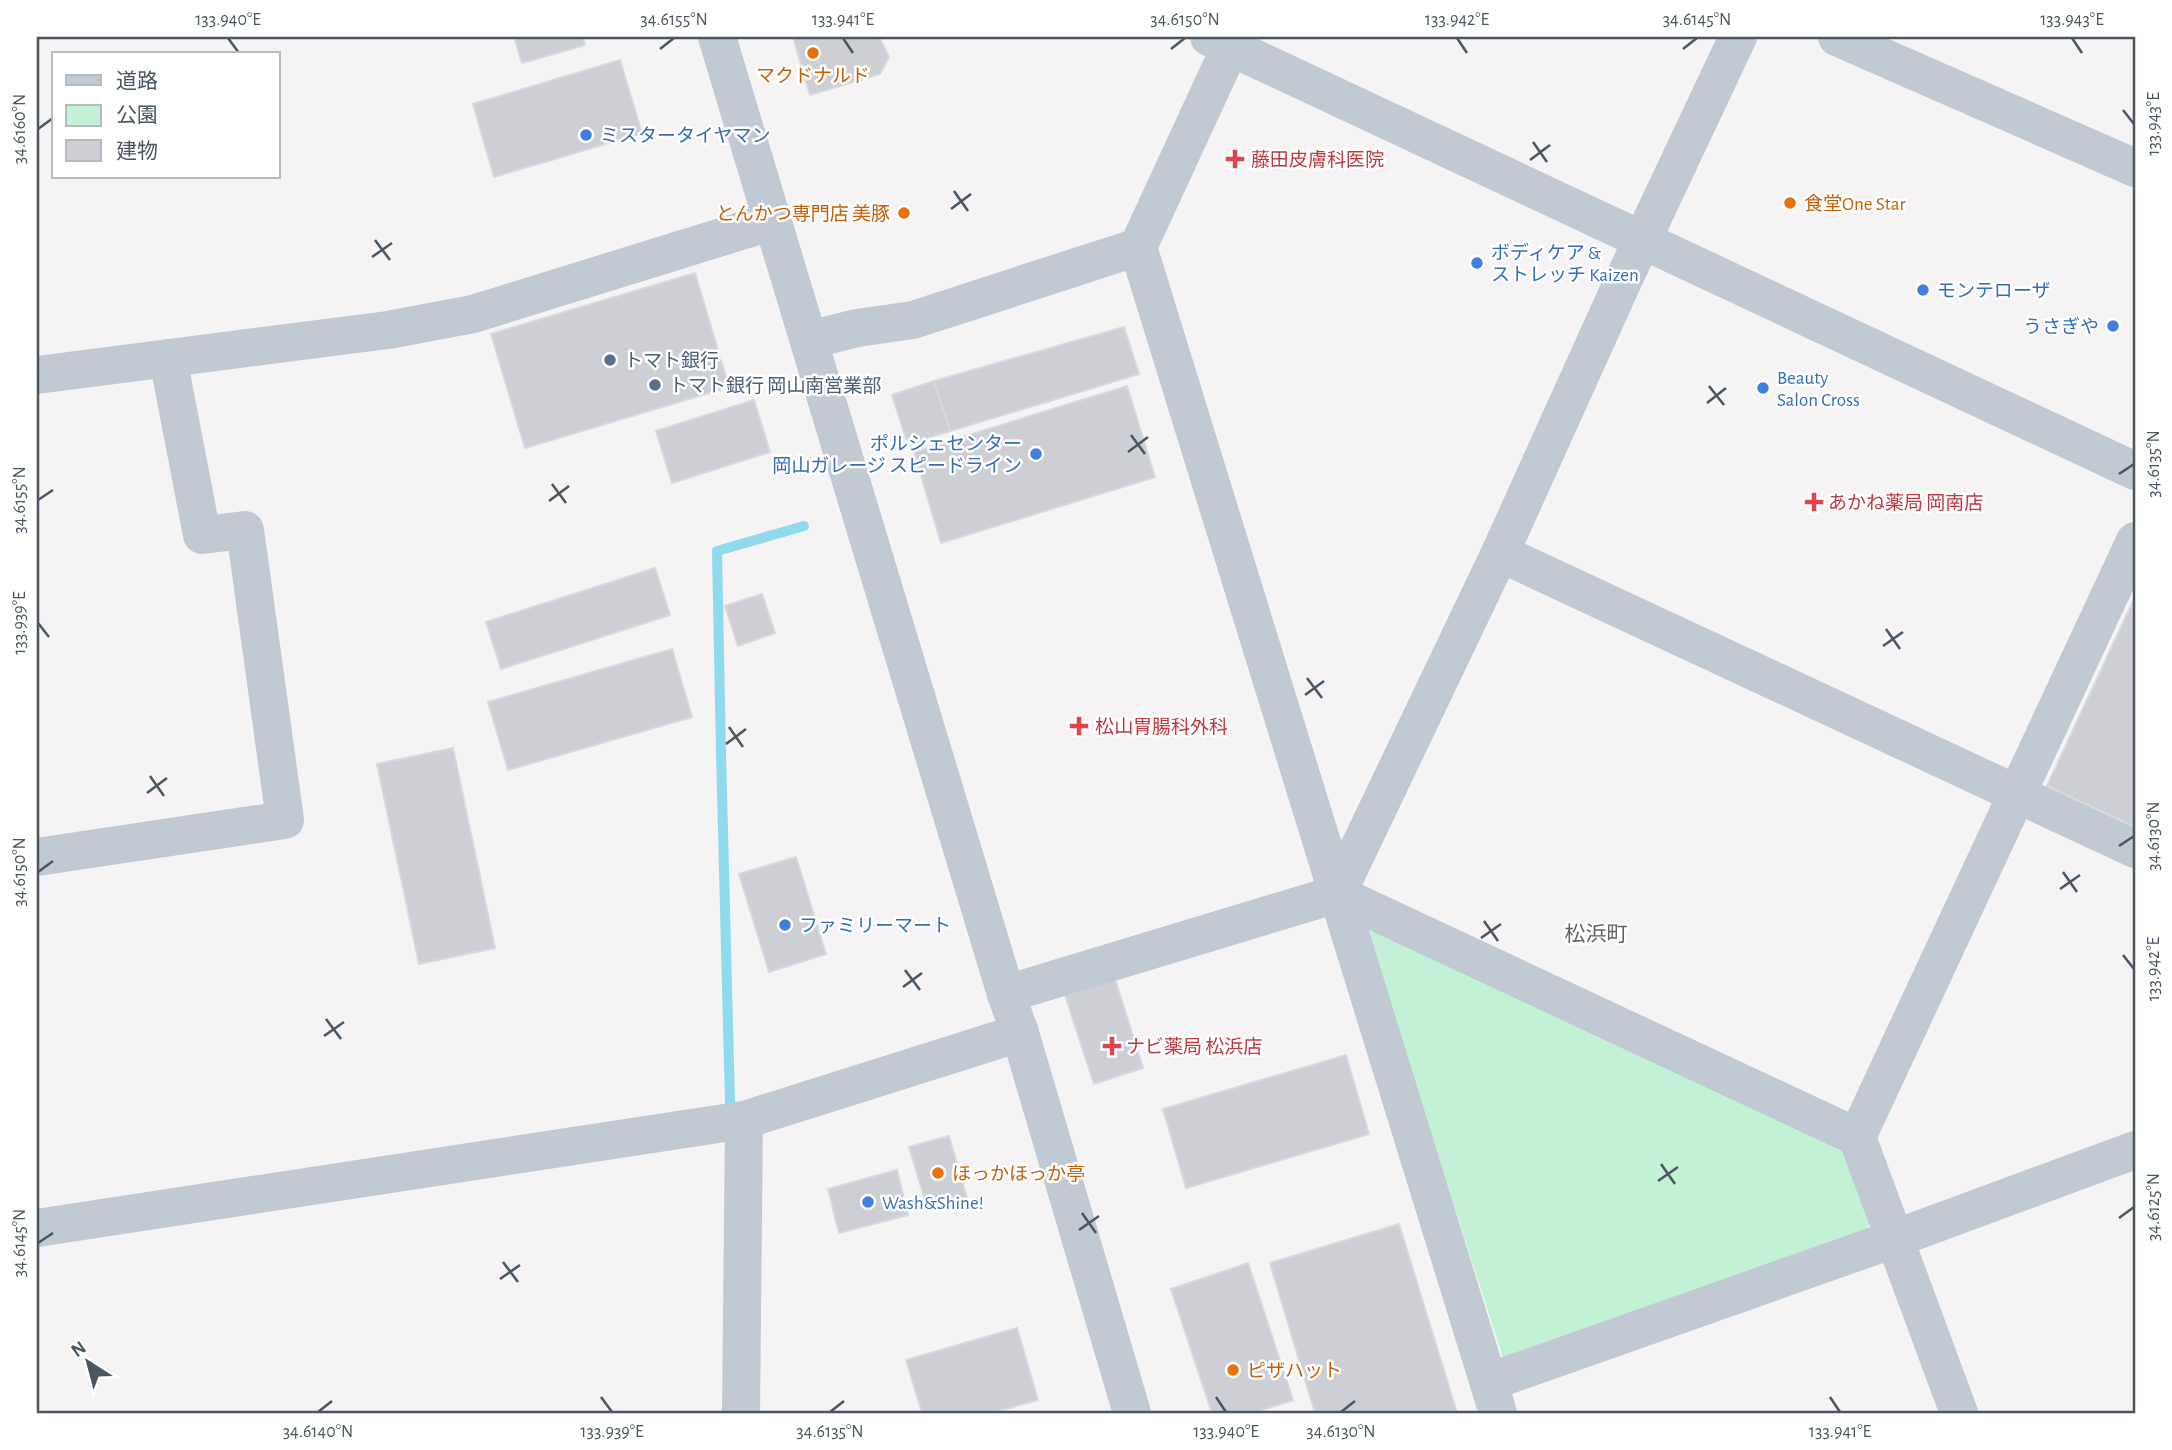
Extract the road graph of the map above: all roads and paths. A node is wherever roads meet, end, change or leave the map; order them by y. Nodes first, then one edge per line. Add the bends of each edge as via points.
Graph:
1 (717, 37) edge
2 (1738, 37) edge
3 (1837, 37) edge
4 (1225, 40) edge
5 (2135, 168) edge
6 (773, 221) junction
7 (1643, 239) junction
8 (1138, 247) junction
9 (809, 340) junction
10 (168, 358) junction
11 (37, 375) edge
12 (2135, 471) edge
13 (2135, 541) edge
14 (1500, 553) junction
15 (2017, 794) junction
16 (2135, 849) edge
17 (37, 858) edge
18 (1337, 894) junction
19 (1006, 994) junction
20 (1020, 1034) junction
21 (744, 1120) junction
22 (1857, 1137) junction
23 (2135, 1150) edge
24 (37, 1228) edge
25 (1894, 1239) junction
26 (1494, 1398) edge
27 (741, 1413) edge
28 (1132, 1413) edge
29 (1959, 1413) edge

1 - 6 street
2 - 7 street
3 - 5 street
4 - 7 street
4 - 8 street
6 - 9 street
6 - 10 street via 473,314 388,330
7 - 12 street
7 - 14 street
8 - 9 street via 914,320
8 - 18 street
9 - 19 street
10 - 11 street
10 - 17 street via 202,535 245,530 285,820
13 - 15 street
14 - 15 street
14 - 18 street
15 - 16 street
15 - 22 street
18 - 19 street
18 - 22 street
18 - 26 street
19 - 20 street
20 - 21 street
20 - 28 street
21 - 24 street
21 - 27 street
22 - 25 street
23 - 25 street
25 - 26 street
25 - 29 street

